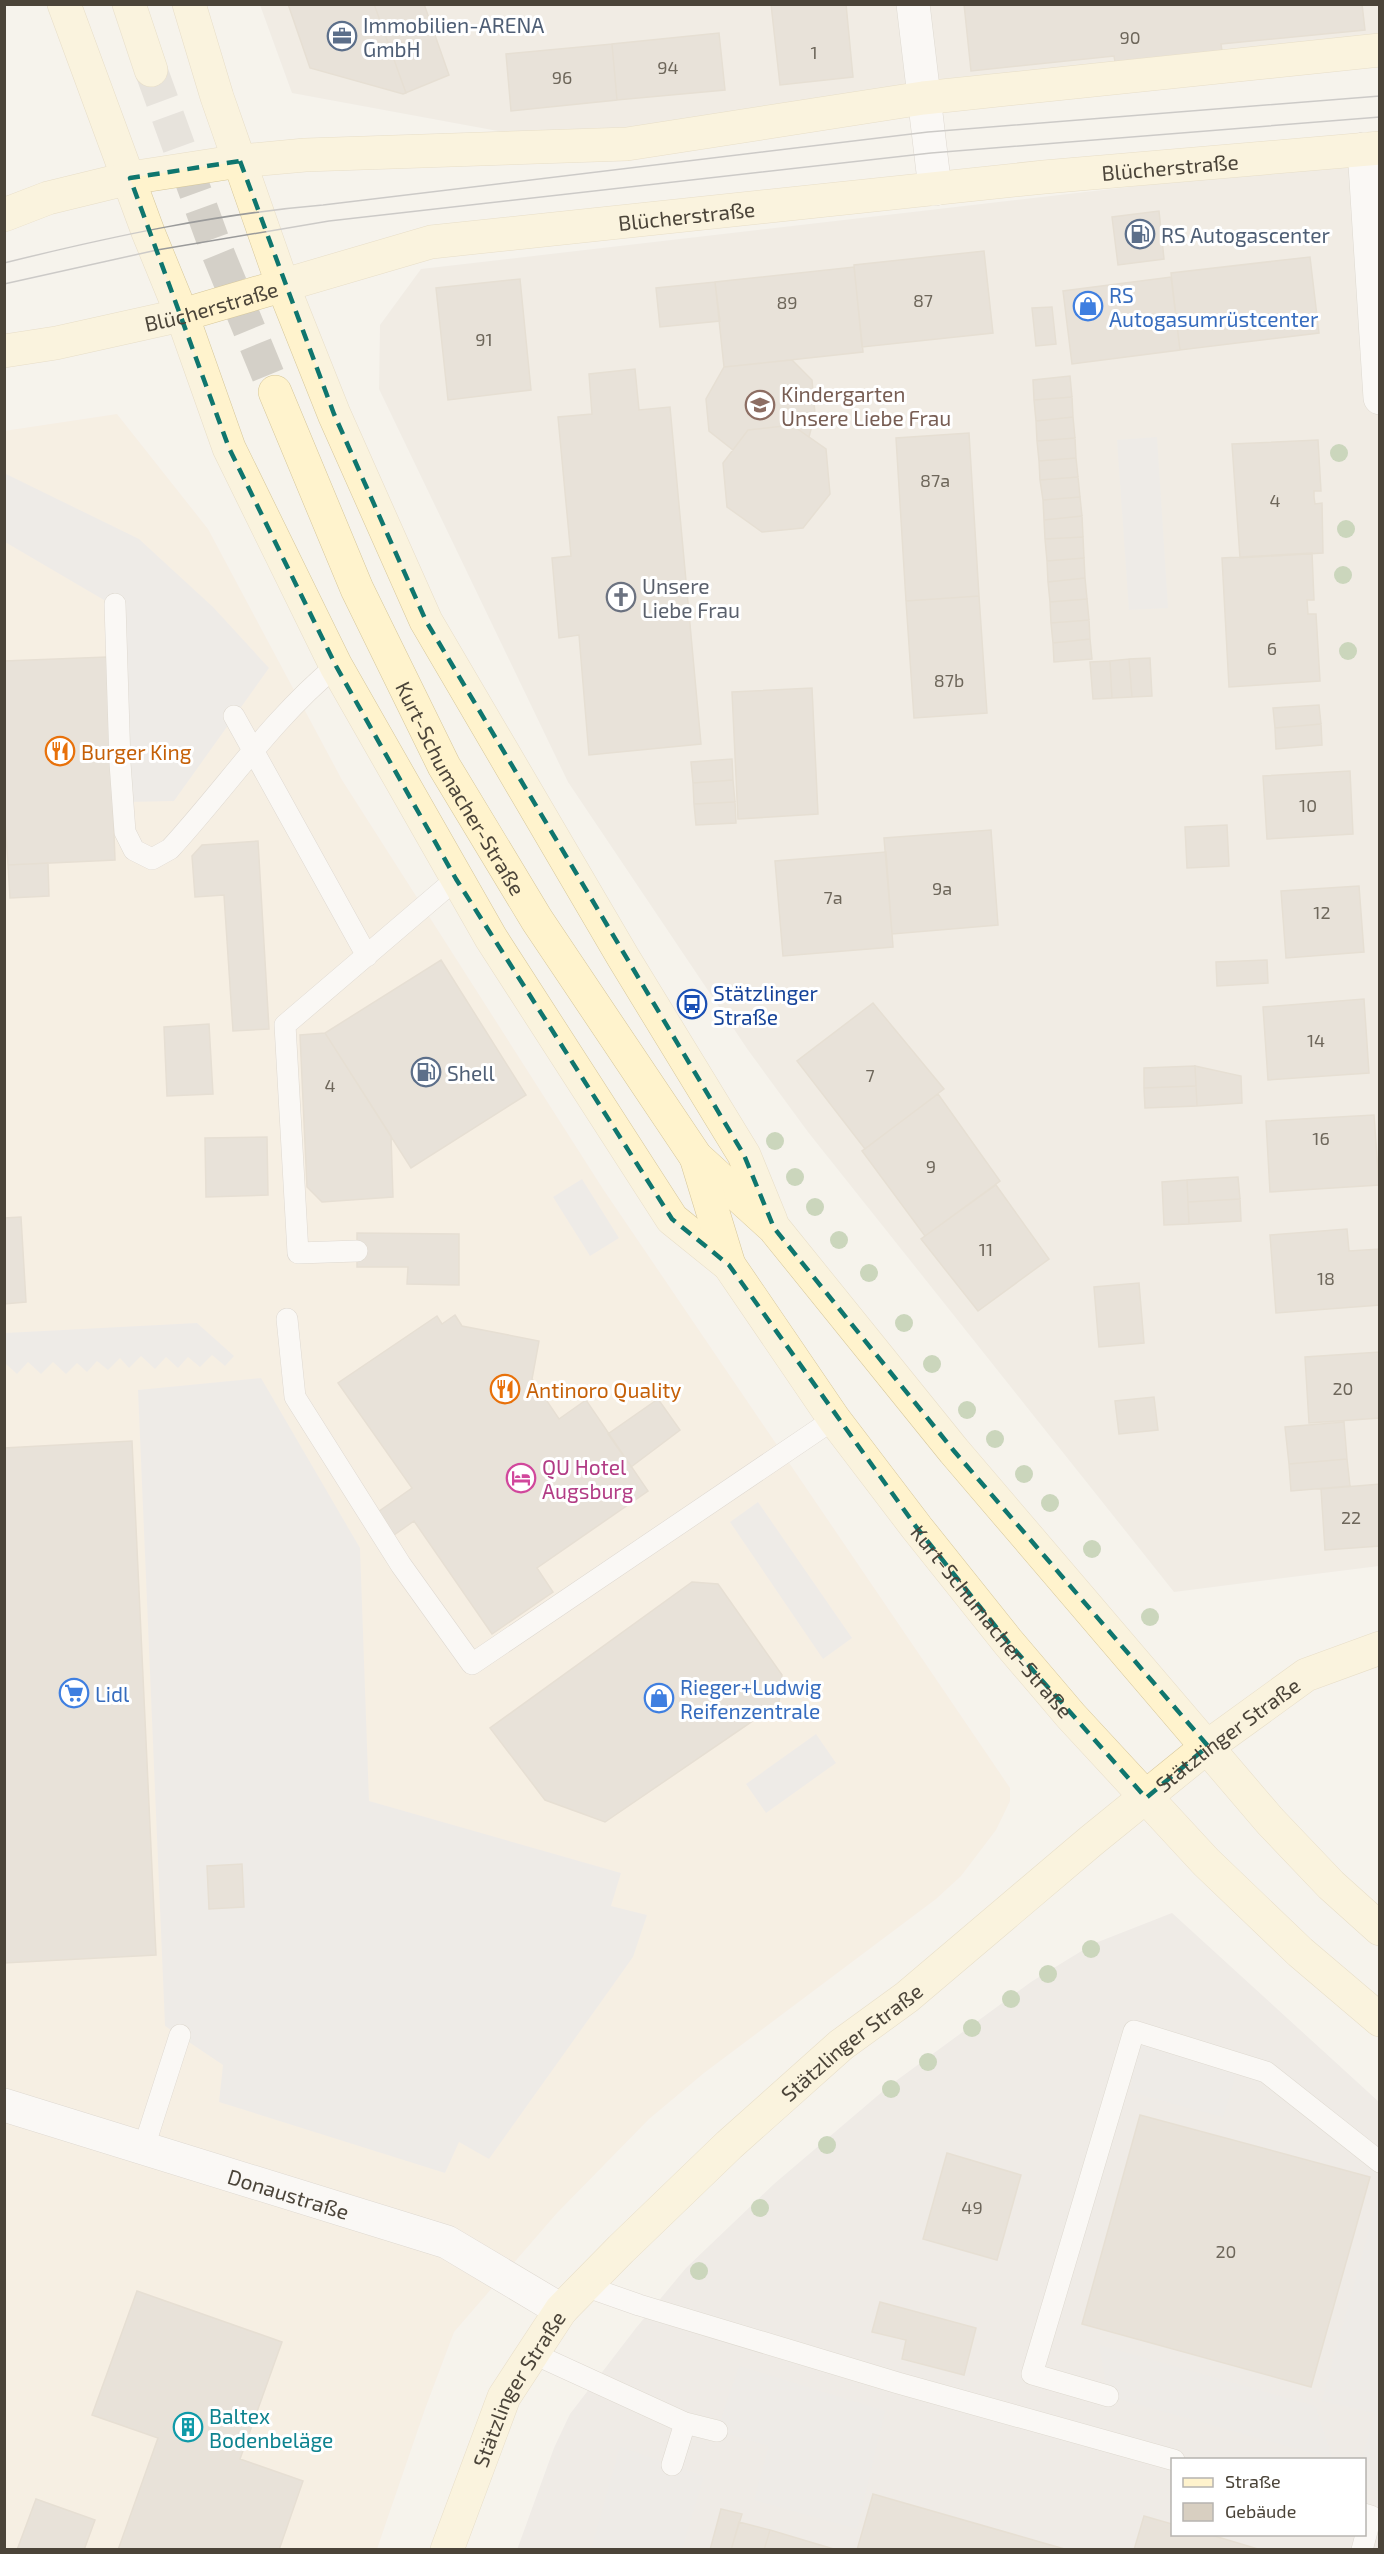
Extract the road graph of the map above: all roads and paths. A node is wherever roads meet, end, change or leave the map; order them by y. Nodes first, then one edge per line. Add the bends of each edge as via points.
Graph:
1 (64, 4) edge
2 (129, 4) edge
3 (189, 4) edge
4 (913, 4) edge
5 (1380, 50) edge
6 (151, 70) tunnel mouth
7 (923, 98) junction
8 (1372, 148) edge
9 (240, 161) junction
10 (130, 178) junction
11 (935, 189) junction
12 (4, 215) edge
13 (283, 286) junction
14 (182, 315) junction
15 (4, 351) edge
16 (275, 392) tunnel mouth
17 (1380, 398) edge
18 (115, 604) dead end
19 (336, 666) junction
20 (234, 716) dead end
21 (253, 750) junction
22 (456, 879) junction
23 (368, 956) junction
24 (696, 1157) junction
25 (774, 1228) junction
26 (357, 1251) dead end
27 (729, 1265) junction
28 (287, 1319) dead end
29 (834, 1419) junction
30 (1380, 1647) edge
31 (1208, 1746) junction
32 (1146, 1798) junction
33 (1380, 1929) edge
34 (1380, 2020) edge
35 (180, 2034) dead end
36 (4, 2105) edge
37 (144, 2147) junction
38 (1380, 2162) edge
39 (585, 2286) junction
40 (561, 2310) junction
41 (532, 2354) junction
42 (1108, 2396) dead end
43 (685, 2423) junction
44 (717, 2432) dead end
45 (1171, 2459) edge
46 (672, 2465) dead end
47 (1372, 2516) edge
48 (447, 2550) edge
49 (1362, 2550) edge

1 - 10 main road
2 - 6 main road
3 - 9 main road
4 - 7 street
5 - 7 main road
7 - 9 main road via 627,144 305,154
7 - 11 street
8 - 11 main road, Blücherstraße
8 - 17 street
9 - 10 main road
9 - 13 main road
10 - 12 main road via 48,198
10 - 14 main road
11 - 13 main road, Blücherstraße via 431,242
13 - 14 main road, Blücherstraße
13 - 25 main road via 334,414 426,621 744,1155
14 - 15 main road, Blücherstraße
14 - 19 main road via 229,448
16 - 24 main road, Kurt-Schumacher-Straße via 357,589 444,766 537,920
18 - 21 lane via 125,832 134,850 152,859 170,849
19 - 21 lane via 307,689
19 - 22 main road
20 - 21 lane
21 - 23 lane
22 - 23 lane
22 - 27 main road via 672,1218
23 - 26 lane via 285,1025 298,1253
24 - 25 main road, Kurt-Schumacher-Straße
24 - 27 main road, Kurt-Schumacher-Straße
25 - 31 main road, Kurt-Schumacher-Straße via 954,1451
27 - 29 main road, Kurt-Schumacher-Straße
28 - 29 lane via 295,1397 401,1565 472,1664
29 - 32 main road, Kurt-Schumacher-Straße via 1008,1642
30 - 31 main road, Stätzlinger Straße via 1306,1675
31 - 32 main road, Stätzlinger Straße
31 - 33 main road, Kurt-Schumacher-Straße via 1330,1885
32 - 34 main road, Kurt-Schumacher-Straße via 1268,1922
32 - 39 main road, Stätzlinger Straße via 907,1997 841,2045 729,2145
35 - 37 lane
36 - 37 street, Donaustraße
37 - 40 street, Donaustraße via 447,2242
38 - 42 lane via 1266,2072 1134,2031 1032,2374
39 - 40 main road, Stätzlinger Straße
39 - 45 lane via 898,2383
40 - 41 main road, Stätzlinger Straße
41 - 43 lane
41 - 48 main road, Stätzlinger Straße via 504,2397
43 - 44 lane
43 - 46 lane
47 - 49 lane

